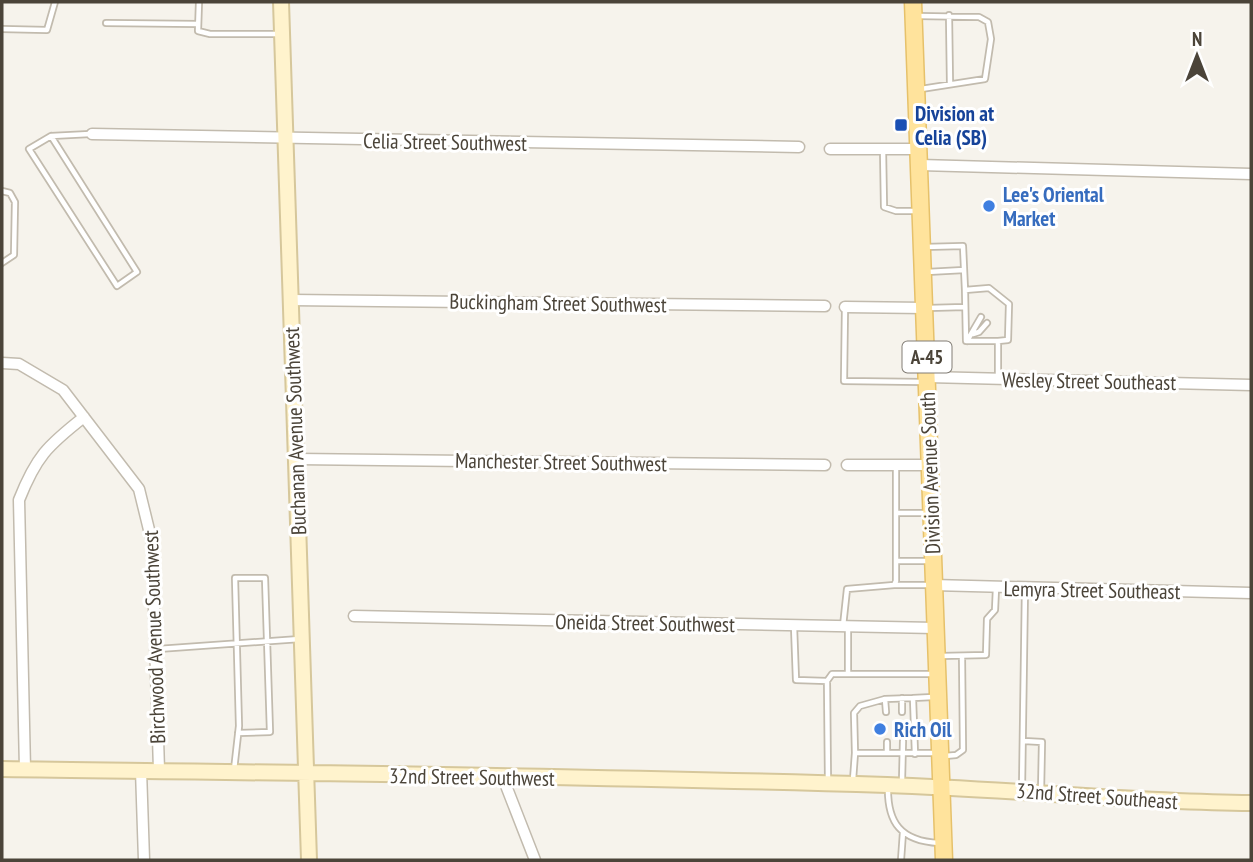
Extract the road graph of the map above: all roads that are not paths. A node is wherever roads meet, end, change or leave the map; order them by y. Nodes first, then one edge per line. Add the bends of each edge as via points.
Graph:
1 (55, 2) edge
2 (199, 2) edge
3 (281, 2) edge
4 (914, 9) edge
5 (949, 15) junction
6 (106, 23) dead end
7 (198, 24) junction
8 (2, 29) edge
9 (283, 34) junction
10 (950, 84) junction
11 (917, 90) junction
12 (92, 134) joint
13 (51, 136) junction
14 (287, 139) junction
15 (799, 147) dead end
16 (830, 149) dead end
17 (883, 149) junction
18 (920, 157) junction
19 (1251, 174) edge
20 (2, 191) edge
21 (921, 211) junction
22 (923, 247) junction
23 (2, 263) edge
24 (964, 271) junction
25 (924, 272) junction
26 (965, 290) junction
27 (291, 300) junction
28 (825, 306) dead end
29 (845, 307) joint
30 (965, 307) junction
31 (925, 308) junction
32 (981, 317) dead end
33 (987, 323) dead end
34 (973, 334) junction
35 (966, 341) junction
36 (998, 341) junction
37 (2, 363) edge
38 (928, 379) junction
39 (998, 379) junction
40 (1251, 385) edge
41 (84, 417) junction
42 (297, 459) junction
43 (825, 465) dead end
44 (847, 465) dead end
45 (896, 465) junction
46 (929, 466) junction
47 (896, 513) junction
48 (931, 513) junction
49 (896, 561) junction
50 (933, 561) junction
51 (894, 585) junction
52 (933, 585) junction
53 (996, 588) junction
54 (1026, 589) junction
55 (1251, 593) edge
56 (354, 617) dead end
57 (794, 626) junction
58 (846, 626) junction
59 (935, 628) junction
60 (302, 639) junction
61 (267, 641) junction
62 (237, 645) junction
63 (158, 649) junction
64 (936, 656) junction
65 (962, 656) junction
66 (848, 674) junction
67 (936, 674) junction
68 (827, 681) junction
69 (937, 697) junction
70 (902, 698) junction
71 (913, 698) junction
72 (885, 699) junction
73 (886, 712) dead end
74 (902, 712) dead end
75 (238, 733) junction
76 (887, 741) dead end
77 (903, 741) dead end
78 (1024, 741) junction
79 (855, 753) junction
80 (887, 753) junction
81 (903, 754) junction
82 (915, 754) junction
83 (941, 755) junction
84 (2, 768) edge
85 (25, 769) junction
86 (141, 770) junction
87 (159, 770) junction
88 (234, 771) junction
89 (306, 772) junction
90 (503, 778) junction
91 (828, 784) junction
92 (853, 784) junction
93 (895, 786) junction
94 (943, 787) junction
95 (1022, 791) junction
96 (1041, 793) junction
97 (1251, 803) edge
98 (903, 831) junction
99 (944, 843) junction
100 (144, 860) edge
101 (309, 860) edge
102 (535, 860) edge
103 (901, 860) edge
104 (944, 860) edge

1 - 8 lane via 47,30
2 - 7 lane
3 - 9 street, Buchanan Avenue Southwest
4 - 5 lane
4 - 11 main road, Division Avenue South / A-45
5 - 10 lane
5 - 10 lane via 988,22 991,39 985,79
6 - 7 lane
7 - 9 lane via 198,31 210,34
9 - 14 street, Buchanan Avenue Southwest
10 - 11 lane
11 - 18 main road, Division Avenue South / A-45
12 - 13 lane
12 - 14 street, Celia Street Southwest
13 - 13 lane via 29,149 117,286 137,272
14 - 15 street, Celia Street Southwest
14 - 27 street, Buchanan Avenue Southwest
16 - 17 street
17 - 18 street
17 - 21 lane via 884,207
18 - 19 street
18 - 21 main road, Division Avenue South / A-45
20 - 23 lane via 10,192 15,202 14,255
21 - 22 main road, Division Avenue South / A-45
22 - 24 lane via 963,246
22 - 25 main road, Division Avenue South / A-45
24 - 25 lane
24 - 26 lane
25 - 31 main road, Division Avenue South / A-45
26 - 30 lane
26 - 36 lane via 989,288 1002,303 1009,304 1008,340
27 - 28 street, Buckingham Street Southwest
27 - 42 street, Buchanan Avenue Southwest
29 - 31 street
29 - 38 lane via 844,381
30 - 31 lane
30 - 35 lane
31 - 38 main road, Division Avenue South / A-45
32 - 34 lane via 972,327
33 - 34 lane
34 - 35 lane
35 - 36 lane
36 - 39 lane
37 - 41 street, Birchwood Avenue Southwest via 19,364 55,383
38 - 39 street, Wesley Street Southeast
38 - 46 main road, Division Avenue South / A-45
39 - 40 street, Wesley Street Southeast
41 - 63 street, Birchwood Avenue Southwest via 139,489 146,510
41 - 85 street via 40,456 19,500
42 - 43 street, Manchester Street Southwest
42 - 60 street, Buchanan Avenue Southwest
44 - 45 street
45 - 46 street
45 - 47 lane
46 - 48 main road, Division Avenue South / A-45
47 - 48 lane
47 - 49 lane
48 - 50 main road, Division Avenue South / A-45
49 - 50 lane
49 - 51 lane
50 - 52 main road, Division Avenue South / A-45
51 - 52 lane
51 - 58 lane via 847,589
52 - 53 street, Lemyra Street Southeast
52 - 59 main road, Division Avenue South / A-45
53 - 54 street, Lemyra Street Southeast
53 - 65 lane via 995,610 987,619 986,655
54 - 55 street, Lemyra Street Southeast
54 - 78 lane
56 - 57 street, Oneida Street Southwest
57 - 58 street, Oneida Street Southwest
57 - 68 lane via 796,680
58 - 59 street, Oneida Street Southwest
58 - 66 lane
59 - 64 main road, Division Avenue South / A-45
60 - 61 lane
60 - 89 street, Buchanan Avenue Southwest
61 - 62 lane
61 - 62 lane via 265,578 235,578
61 - 75 lane via 270,732
62 - 63 lane
62 - 75 lane
63 - 87 street, Birchwood Avenue Southwest
64 - 65 lane
64 - 67 main road, Division Avenue South / A-45
65 - 83 lane via 963,750
66 - 67 lane
66 - 68 lane via 832,674
67 - 69 main road, Division Avenue South / A-45
68 - 91 lane
69 - 71 lane
69 - 83 main road, Division Avenue South / A-45
70 - 71 lane
70 - 72 lane
70 - 74 lane
71 - 82 lane
72 - 73 lane
72 - 79 lane via 860,706 854,713
75 - 88 lane
76 - 80 lane
77 - 81 lane
78 - 95 lane
78 - 96 lane via 1042,742
79 - 80 lane
79 - 92 lane
80 - 81 lane
81 - 82 lane
81 - 93 lane
82 - 83 lane
83 - 94 main road, Division Avenue South / A-45
84 - 85 street, 32nd Street Southwest
85 - 86 street, 32nd Street Southwest
86 - 87 street, 32nd Street Southwest
86 - 100 street, Birchwood Avenue Southwest
87 - 88 street, 32nd Street Southwest
88 - 89 street, 32nd Street Southwest
89 - 90 street, 32nd Street Southwest
89 - 101 street, Buchanan Avenue Southwest
90 - 91 street, 32nd Street Southwest
90 - 102 street
91 - 92 street, 32nd Street Southwest
92 - 93 street, 32nd Street Southwest
93 - 94 street, 32nd Street Southwest
93 - 98 lane via 887,808
94 - 95 street, 32nd Street Southeast
94 - 99 main road, Division Avenue South / A-45
95 - 96 street, 32nd Street Southeast
96 - 97 street, 32nd Street Southeast via 1123,801
98 - 99 lane via 918,841
98 - 103 lane
99 - 104 main road, Division Avenue South / A-45

